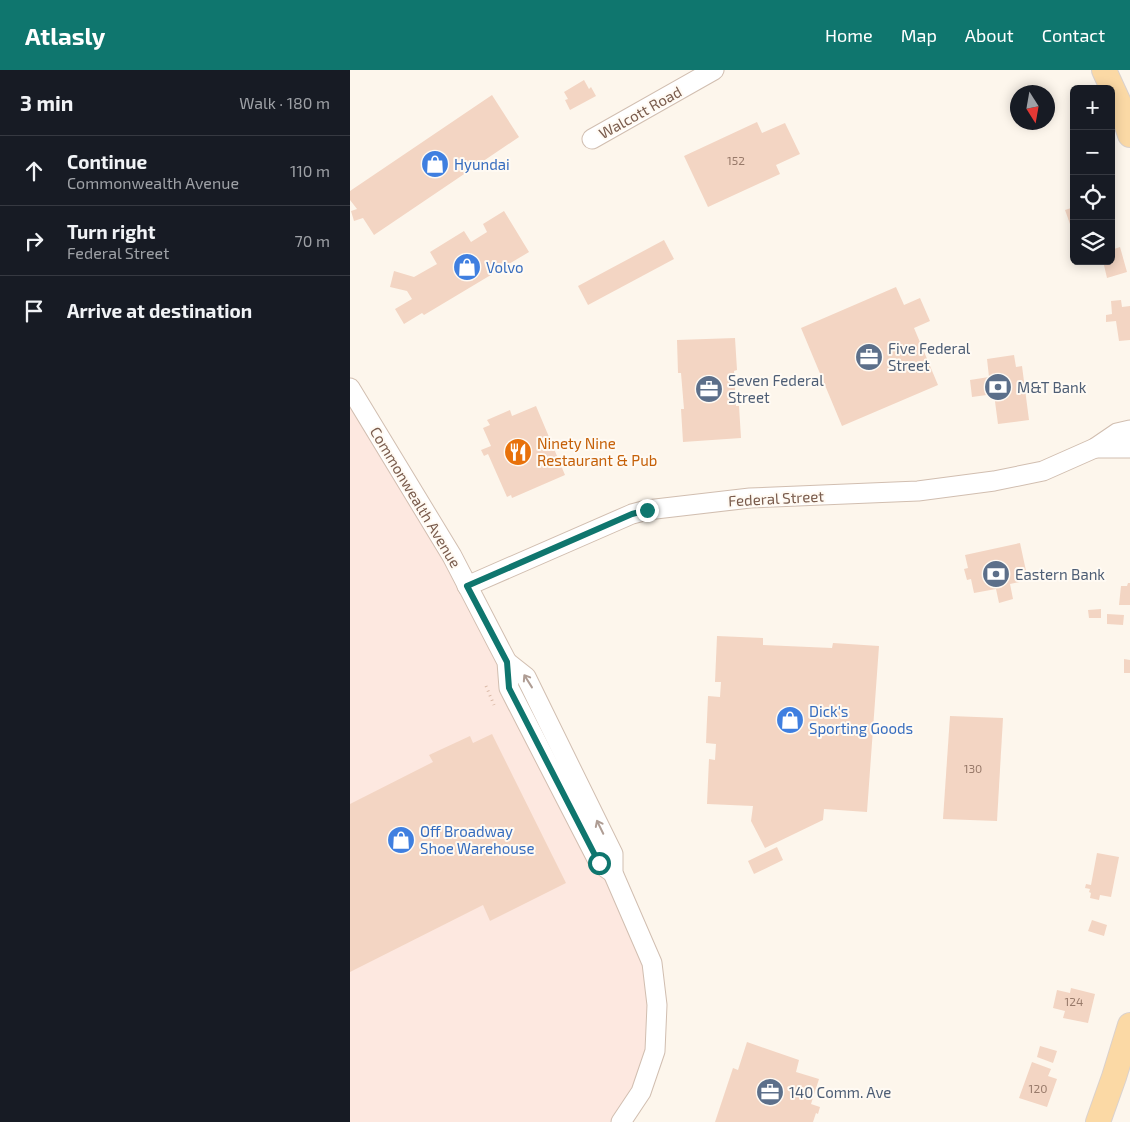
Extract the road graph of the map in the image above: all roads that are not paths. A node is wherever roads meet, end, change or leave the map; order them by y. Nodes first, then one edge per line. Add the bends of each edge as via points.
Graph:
1 (714, 70) edge
2 (1104, 70) edge
3 (1130, 136) edge
4 (592, 139) dead end
5 (350, 390) edge
6 (1130, 430) edge
7 (1095, 448) junction
8 (1130, 448) edge
9 (467, 586) junction
10 (1130, 1025) edge
11 (621, 1122) edge
12 (1098, 1122) edge

1 - 4 street, Walcott Road
2 - 3 main road
5 - 9 street, Commonwealth Avenue
6 - 7 street, Federal Street
7 - 8 street, Federal Street
7 - 9 street, Federal Street via 1043,471 970,484 918,490 750,498 647,510
9 - 11 street, Commonwealth Avenue via 507,662 509,688 599,863 613,873 652,963 657,1005 655,1051 641,1092
10 - 12 main road

